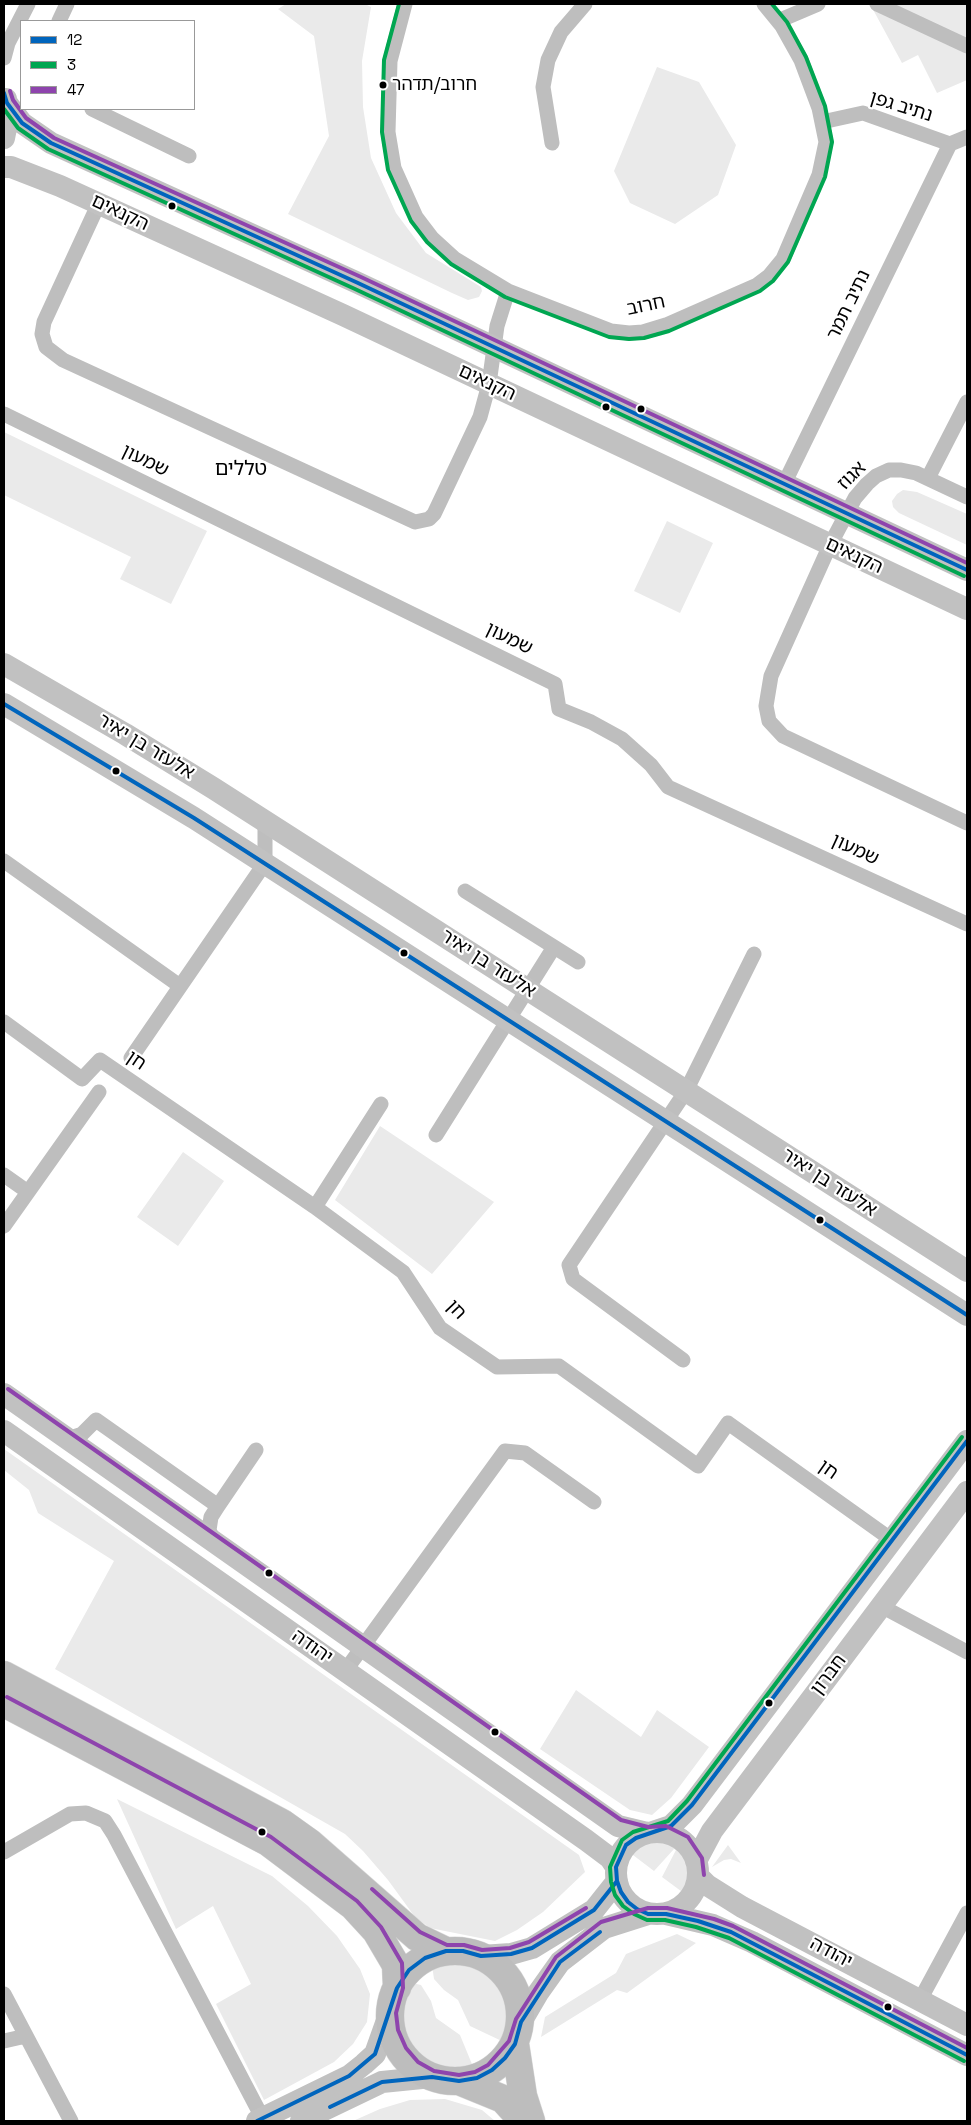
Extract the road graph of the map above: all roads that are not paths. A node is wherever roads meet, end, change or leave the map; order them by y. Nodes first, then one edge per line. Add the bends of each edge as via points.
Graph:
1 (28, 4) edge
2 (67, 4) edge
3 (405, 4) edge
4 (585, 4) edge
5 (764, 4) edge
6 (818, 4) edge
7 (878, 4) edge
8 (59, 20) edge
9 (778, 21) junction
10 (967, 46) edge
11 (4, 58) edge
12 (5, 98) edge
13 (94, 110) edge
14 (822, 122) junction
15 (967, 137) edge
16 (4, 138) edge
17 (552, 143) dead end
18 (950, 144) junction
19 (189, 156) dead end
20 (4, 167) edge
21 (99, 203) junction
22 (508, 291) junction
23 (493, 346) junction
24 (489, 384) junction
25 (967, 402) edge
26 (4, 414) edge
27 (928, 478) junction
28 (784, 484) junction
29 (967, 497) edge
30 (846, 513) junction
31 (830, 545) junction
32 (967, 570) edge
33 (967, 609) edge
34 (4, 664) edge
35 (4, 704) edge
36 (265, 821) junction
37 (967, 823) edge
38 (4, 862) edge
39 (265, 863) junction
40 (465, 891) dead end
41 (967, 924) edge
42 (554, 947) junction
43 (754, 954) dead end
44 (578, 962) dead end
45 (180, 986) junction
46 (528, 990) junction
47 (509, 1020) junction
48 (4, 1022) edge
49 (131, 1058) dead end
50 (686, 1091) junction
51 (99, 1092) dead end
52 (381, 1104) dead end
53 (666, 1120) junction
54 (436, 1134) dead end
55 (4, 1175) edge
56 (28, 1192) junction
57 (315, 1207) junction
58 (4, 1226) edge
59 (967, 1271) edge
60 (967, 1315) edge
61 (683, 1360) dead end
62 (4, 1394) edge
63 (4, 1431) edge
64 (62, 1436) junction
65 (967, 1441) edge
66 (256, 1450) dead end
67 (967, 1492) edge
68 (594, 1502) dead end
69 (218, 1506) junction
70 (892, 1540) junction
71 (214, 1542) junction
72 (881, 1606) junction
73 (362, 1646) junction
74 (967, 1652) edge
75 (345, 1670) junction
76 (4, 1675) edge
77 (4, 1703) edge
78 (650, 1833) junction
79 (4, 1852) edge
80 (697, 1868) junction
81 (616, 1874) junction
82 (967, 1913) edge
83 (657, 1914) junction
84 (446, 1951) junction
85 (481, 1956) junction
86 (4, 1994) edge
87 (393, 2000) junction
88 (920, 2000) junction
89 (967, 2025) edge
90 (518, 2033) junction
91 (26, 2036) junction
92 (4, 2041) edge
93 (967, 2055) edge
94 (432, 2077) junction
95 (460, 2081) junction
96 (71, 2121) edge
97 (262, 2121) edge
98 (301, 2121) edge
99 (523, 2121) edge
100 (531, 2121) edge

1 - 11 street
2 - 8 street
3 - 22 street, חרוב via 390,61 388,132 394,168 416,217 432,238 455,259
4 - 17 street via 561,32 548,60 543,87
5 - 9 street, חרוב
6 - 9 street
7 - 10 street
9 - 14 street, חרוב via 801,60
12 - 16 street via 8,118
12 - 23 street, הקנאים via 22,122 51,143
13 - 19 street
14 - 18 street, נתיב גפן via 863,113
14 - 22 street, חרוב via 826,142 819,175 784,258 770,276 757,285 643,332 611,330
15 - 18 street, נתיב גפן
18 - 28 street, נתיב תמר
20 - 21 street, הקנאים via 35,175
21 - 24 street, הקנאים
21 - 24 street via 44,322 42,334 50,350 72,364 415,522 429,520 434,514 480,417
22 - 23 street
23 - 24 street
23 - 28 street, הקנאים
24 - 31 street, הקנאים
25 - 27 street
26 - 41 street, שמעון via 555,684 558,709 622,739 651,765 668,787
27 - 29 street, אגוז
27 - 30 street, אגוז via 890,470 867,484
28 - 30 street, הקנאים
30 - 31 street, אגוז
30 - 32 street, הקנאים
31 - 33 street, הקנאים
31 - 37 street, אגוז via 771,676 766,706 769,721 783,736
34 - 36 street, אלעזר בן יאיר
35 - 39 street, אלעזר בן יאיר via 149,789
36 - 39 street
36 - 46 street, אלעזר בן יאיר
38 - 45 street
39 - 45 street
39 - 47 street, אלעזר בן יאיר
40 - 42 street
42 - 44 street
42 - 46 street
43 - 50 street
45 - 49 street
46 - 47 street
46 - 50 street, אלעזר בן יאיר
47 - 53 street, אלעזר בן יאיר
47 - 54 street
48 - 57 street, חן via 82,1079 100,1060
50 - 53 street
50 - 59 street, אלעזר בן יאיר
51 - 56 street
52 - 57 street
53 - 60 street, אלעזר בן יאיר
53 - 61 street via 569,1265 573,1279
55 - 56 street
56 - 58 street
57 - 70 street, חן via 403,1272 440,1328 497,1367 559,1366 698,1466 728,1423
62 - 64 street, יהודה
63 - 75 street, יהודה
64 - 69 street via 82,1434 96,1420
64 - 71 street, יהודה
65 - 70 street, חברון
66 - 69 street
67 - 72 street, חברון
68 - 73 street via 525,1452 504,1451
69 - 71 street via 209,1530
70 - 78 street, חברון via 692,1806 671,1826
71 - 73 street, יהודה
72 - 74 street
72 - 80 street, חברון via 712,1831
73 - 75 street
73 - 78 street, יהודה via 618,1826
75 - 81 street, יהודה via 610,1858
76 - 84 highway via 282,1824 310,1843 417,1938
77 - 87 highway via 268,1842 353,1906 376,1931 396,1965
78 - 80 street via 664,1832 684,1842
78 - 81 street via 626,1846
79 - 97 street via 70,1814 86,1813 104,1821
80 - 83 street via 694,1891 685,1904
80 - 88 street, יהודה via 707,1885 742,1907
81 - 83 street via 620,1892 628,1902
81 - 85 street via 594,1910 532,1948 511,1954
82 - 88 street
83 - 90 street via 604,1928 560,1962 538,1993
83 - 93 street, יהודה via 713,1925 738,1935
84 - 85 highway
84 - 87 highway via 425,1958 409,1970
85 - 90 highway via 495,1964 515,1990 520,2005
86 - 91 street
87 - 94 highway via 392,2032 401,2051 414,2066
87 - 97 street via 376,2054 348,2076
88 - 89 street, יהודה
90 - 95 highway via 505,2058 492,2070
90 - 100 highway via 523,2096
91 - 92 street
91 - 96 street
94 - 95 highway
94 - 98 street via 382,2082
95 - 99 highway via 503,2099

